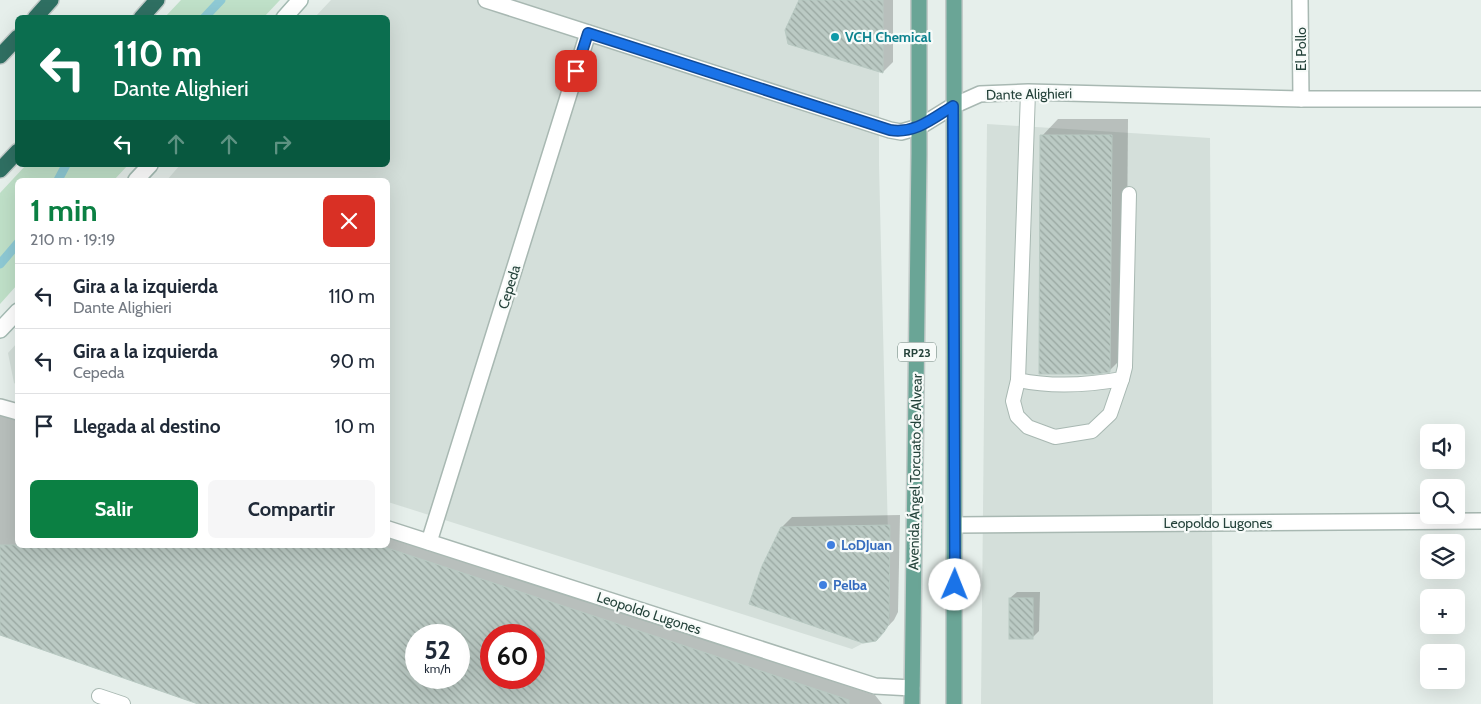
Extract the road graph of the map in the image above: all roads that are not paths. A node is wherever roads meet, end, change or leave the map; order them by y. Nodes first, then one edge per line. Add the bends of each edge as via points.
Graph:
1 (51, 0) edge
2 (158, 0) edge
3 (300, 0) edge
4 (486, 0) edge
5 (919, 0) edge
6 (954, 0) edge
7 (1300, 0) edge
8 (38, 15) edge
9 (144, 15) edge
10 (287, 15) edge
11 (588, 33) junction
12 (15, 40) edge
13 (0, 56) edge
14 (1028, 92) junction
15 (1301, 98) junction
16 (1481, 99) edge
17 (953, 106) junction
18 (920, 127) junction
19 (15, 154) edge
20 (148, 167) edge
21 (0, 170) edge
22 (138, 178) edge
23 (1129, 194) dead end
24 (15, 314) edge
25 (0, 330) edge
26 (1122, 379) junction
27 (1018, 380) junction
28 (0, 407) edge
29 (15, 411) edge
30 (1481, 521) edge
31 (956, 525) junction
32 (390, 530) edge
33 (429, 542) junction
34 (912, 688) junction
35 (99, 696) dead end
36 (123, 704) edge
37 (912, 704) edge
38 (954, 704) edge

1 - 8 highway
2 - 9 highway
3 - 10 street
4 - 11 street, Dante Alighieri
5 - 18 main road, Avenida Ángel Torcuato de Alvear / RP23
6 - 17 main road, RP23
7 - 15 street, El Pollo
11 - 18 street, Dante Alighieri via 890,130 902,132
11 - 33 street, Cepeda
12 - 13 highway
14 - 15 street, Dante Alighieri
14 - 17 street, Dante Alighieri via 980,94
14 - 27 lane
15 - 16 street, Dante Alighieri
17 - 18 street, Dante Alighieri
17 - 31 main road, RP23
18 - 34 main road, Avenida Ángel Torcuato de Alvear / RP23
19 - 21 highway
20 - 22 street
23 - 26 lane via 1125,367
24 - 25 street
26 - 27 lane via 1040,384
26 - 27 lane via 1110,414 1092,430 1055,437 1028,427 1017,416 1013,401
28 - 29 street
30 - 31 street, Leopoldo Lugones
31 - 38 main road, RP23
32 - 33 street, Leopoldo Lugones
33 - 34 street, Leopoldo Lugones via 875,686
34 - 37 main road, Avenida Ángel Torcuato de Alvear / RP23
35 - 36 lane

